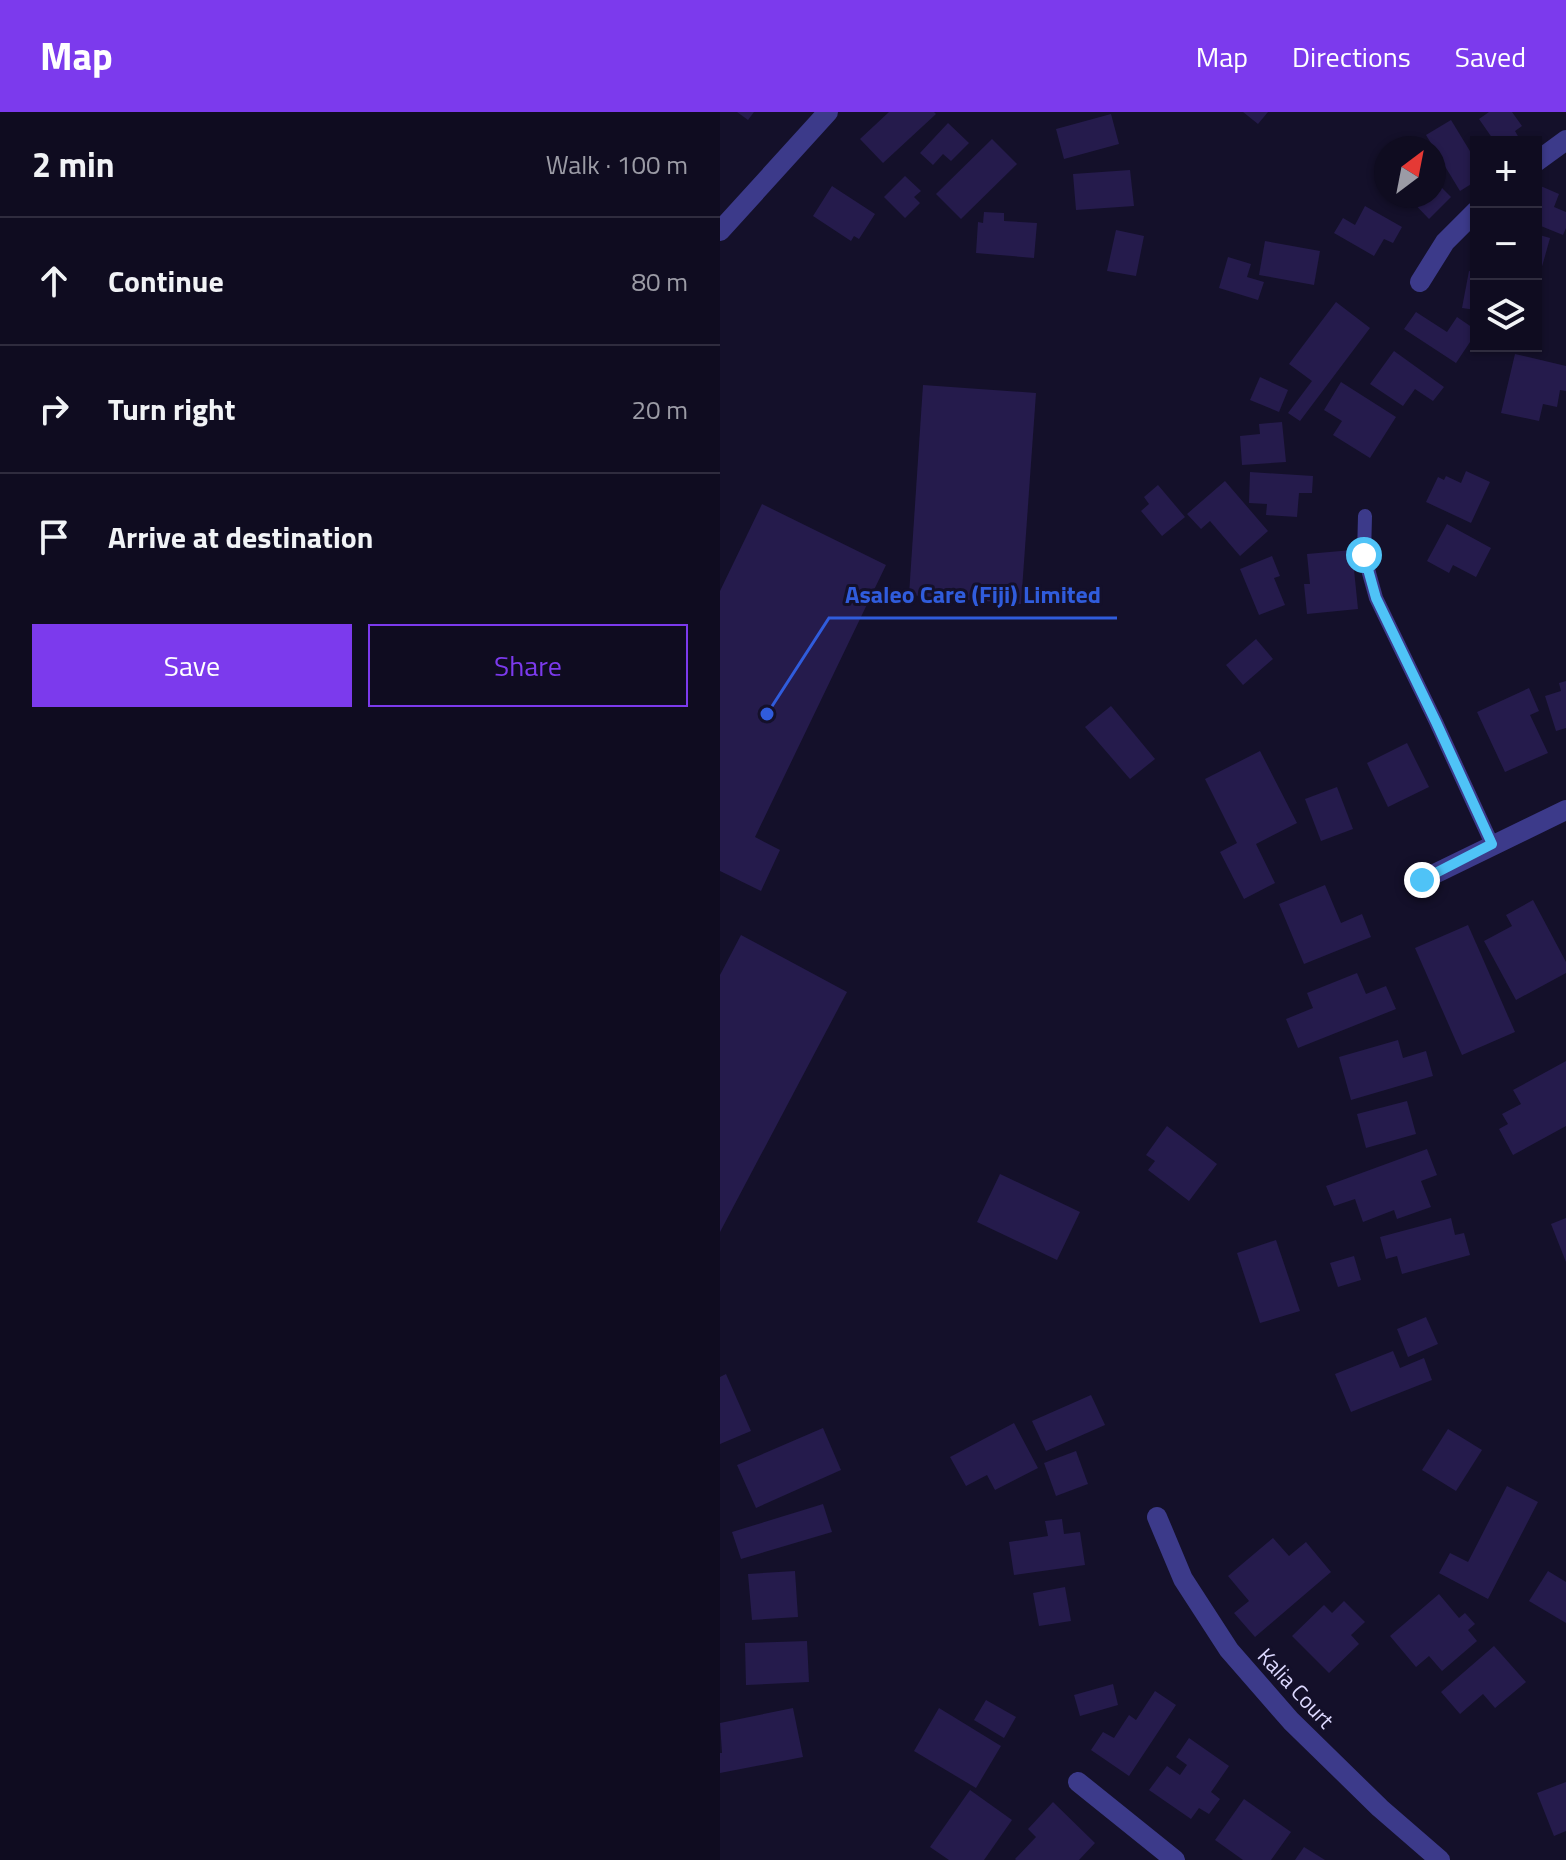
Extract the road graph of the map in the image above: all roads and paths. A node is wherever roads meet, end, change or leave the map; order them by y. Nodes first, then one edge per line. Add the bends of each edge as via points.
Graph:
1 (828, 112) edge
2 (1566, 140) edge
3 (1542, 158) edge
4 (1470, 217) edge
5 (720, 231) edge
6 (1420, 282) dead end
7 (1365, 516) dead end
8 (1566, 810) edge
9 (1492, 844) junction
10 (1422, 880) dead end
11 (1157, 1517) dead end
12 (1078, 1782) dead end
13 (1175, 1860) edge
14 (1440, 1860) edge

1 - 5 street
2 - 3 street
4 - 6 street via 1445,242
7 - 9 lane via 1364,555 1376,598
8 - 9 street
9 - 10 street
11 - 14 street, Kalia Court via 1183,1579 1229,1650 1291,1721
12 - 13 street

